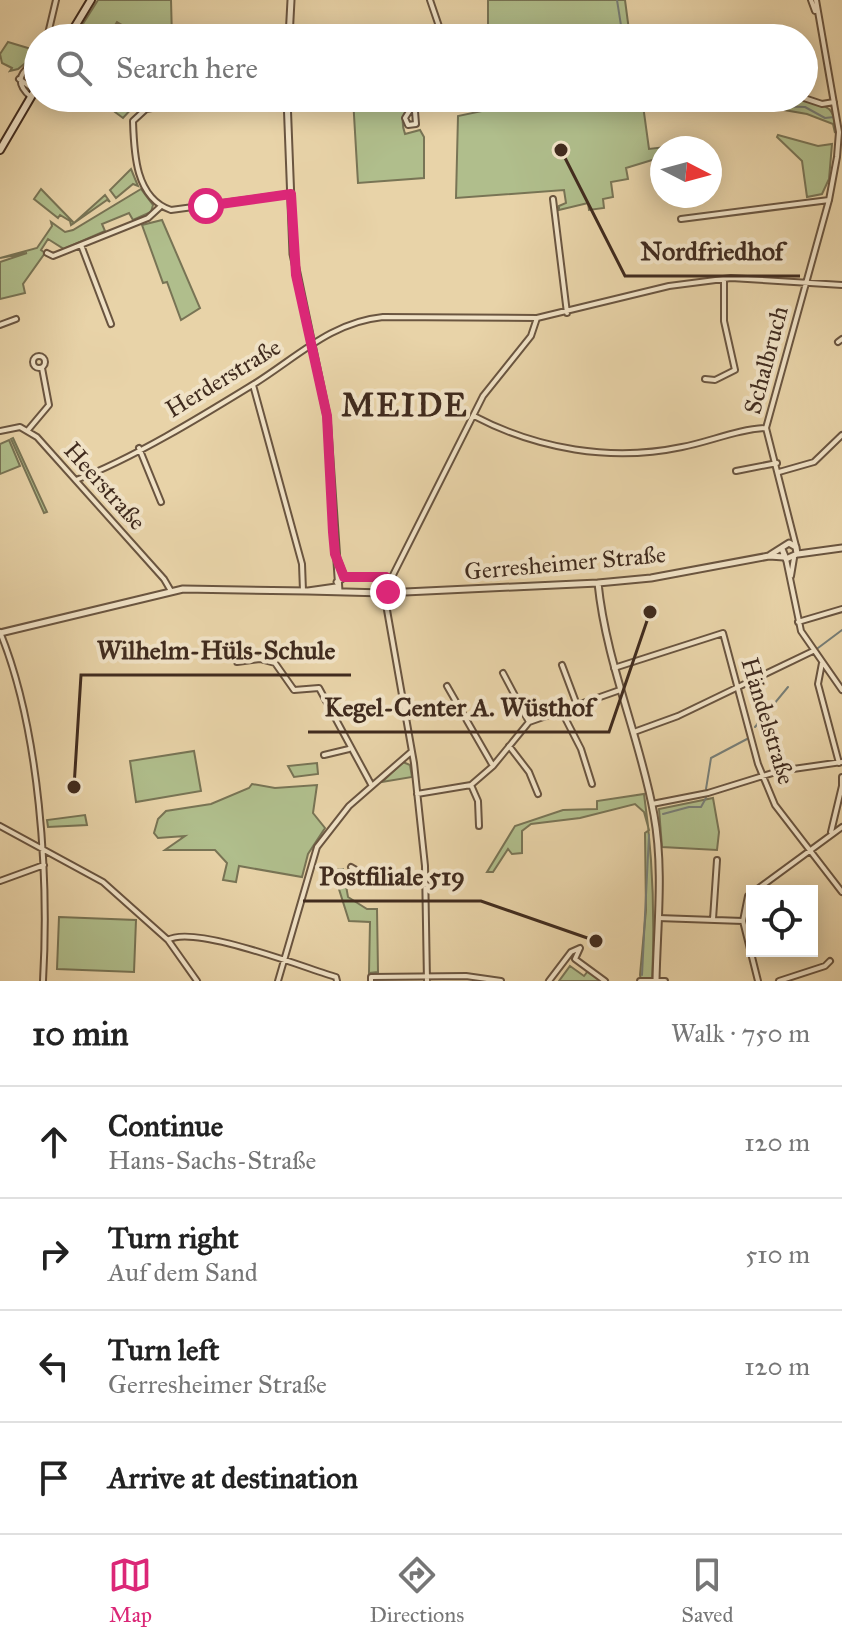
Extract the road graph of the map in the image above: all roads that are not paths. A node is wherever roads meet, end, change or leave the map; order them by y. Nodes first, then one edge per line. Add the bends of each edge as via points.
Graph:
1 (56, 0) edge
2 (91, 0) edge
3 (291, 0) edge
4 (430, 0) edge
5 (814, 0) edge
6 (50, 24) edge
7 (76, 24) edge
8 (290, 24) edge
9 (438, 24) edge
10 (24, 69) edge
11 (19, 79) junction
12 (24, 81) edge
13 (24, 91) edge
14 (818, 102) edge
15 (832, 102) junction
16 (24, 109) edge
17 (143, 112) edge
18 (288, 112) edge
19 (408, 112) edge
20 (417, 112) edge
21 (0, 150) edge
22 (291, 194) junction
23 (553, 199) dead end
24 (829, 200) junction
25 (160, 207) junction
26 (681, 219) dead end
27 (81, 245) junction
28 (47, 253) dead end
29 (726, 280) junction
30 (805, 282) junction
31 (842, 285) edge
32 (567, 313) junction
33 (537, 318) junction
34 (16, 319) dead end
35 (111, 324) dead end
36 (0, 325) edge
37 (312, 344) junction
38 (42, 368) dead end
39 (705, 379) dead end
40 (253, 385) junction
41 (474, 416) junction
42 (766, 428) junction
43 (28, 430) junction
44 (0, 431) edge
45 (842, 435) edge
46 (139, 448) junction
47 (777, 463) junction
48 (736, 471) dead end
49 (779, 472) junction
50 (78, 482) junction
51 (161, 502) dead end
52 (790, 530) junction
53 (787, 544) junction
54 (842, 548) edge
55 (782, 549) junction
56 (796, 552) junction
57 (335, 554) junction
58 (769, 556) junction
59 (785, 558) junction
60 (344, 577) junction
61 (791, 579) junction
62 (392, 582) junction
63 (598, 583) junction
64 (337, 587) junction
65 (171, 591) junction
66 (411, 591) junction
67 (305, 592) junction
68 (386, 592) junction
69 (842, 609) edge
70 (798, 622) junction
71 (0, 632) edge
72 (813, 651) junction
73 (237, 662) dead end
74 (822, 663) junction
75 (562, 665) dead end
76 (614, 668) junction
77 (503, 673) dead end
78 (447, 686) dead end
79 (738, 687) junction
80 (621, 690) junction
81 (842, 690) edge
82 (577, 705) junction
83 (561, 710) junction
84 (529, 722) junction
85 (634, 732) junction
86 (509, 746) junction
87 (349, 749) junction
88 (412, 752) junction
89 (324, 755) dead end
90 (840, 763) edge
91 (493, 766) junction
92 (762, 775) junction
93 (842, 777) edge
94 (592, 784) dead end
95 (471, 785) junction
96 (372, 786) junction
97 (842, 786) edge
98 (417, 794) junction
99 (538, 794) dead end
100 (652, 804) junction
101 (0, 826) edge
102 (479, 826) dead end
103 (842, 827) edge
104 (830, 835) junction
105 (43, 847) junction
106 (807, 850) junction
107 (717, 860) dead end
108 (44, 865) junction
109 (351, 867) dead end
110 (0, 881) edge
111 (427, 885) junction
112 (842, 892) edge
113 (658, 918) junction
114 (713, 919) junction
115 (743, 921) junction
116 (168, 940) junction
117 (284, 960) junction
118 (830, 961) dead end
119 (327, 978) edge
120 (427, 978) edge
121 (379, 979) edge
122 (656, 980) edge
123 (43, 981) edge
124 (197, 981) edge
125 (278, 981) edge
126 (337, 981) edge
127 (371, 981) edge
128 (501, 981) edge
129 (549, 981) edge
130 (605, 981) edge
131 (640, 981) edge
132 (665, 981) edge
133 (758, 981) edge
134 (779, 981) edge

1 - 6 street
2 - 7 main road
3 - 8 street
4 - 9 street
5 - 15 street, Schalbruch
10 - 11 street
11 - 12 street
11 - 13 street
14 - 15 street
15 - 24 street, Schalbruch via 839,132
16 - 21 main road
17 - 25 street via 133,121 136,166
18 - 22 street
19 - 20 street via 408,125 416,124
22 - 25 street via 171,210
22 - 37 street via 295,265
23 - 32 street
24 - 26 street
24 - 30 street, Schalbruch
25 - 27 street via 148,218
27 - 28 street via 53,256
27 - 35 street
29 - 30 street, Herderstraße
29 - 32 street, Herderstraße via 669,286
29 - 39 street via 724,321 735,370
30 - 31 street, Herderstraße
30 - 42 street, Schalbruch
32 - 33 street, Herderstraße
33 - 37 street, Herderstraße via 370,318
33 - 41 street via 531,336
34 - 36 street
37 - 40 street, Herderstraße
37 - 57 street via 327,416
38 - 43 street via 49,405
40 - 46 street, Herderstraße
40 - 67 street
41 - 42 street via 529,441 613,453 671,449
41 - 62 street
42 - 47 street, Schalbruch
43 - 44 street
43 - 50 street, Heerstraße
45 - 49 street via 814,462
46 - 50 street, Herderstraße
46 - 51 street
47 - 48 street
47 - 49 street, Schalbruch
49 - 52 street, Schalbruch
50 - 65 street, Heerstraße
52 - 53 street, Schalbruch
52 - 56 street, Schalbruch
53 - 55 street, Gerresheimer Straße
53 - 56 street
54 - 56 street
55 - 58 street, Gerresheimer Straße
55 - 59 street
56 - 59 street, Gerresheimer Straße
56 - 61 street
57 - 60 street
57 - 64 street
58 - 59 street, Gerresheimer Straße
58 - 63 street, Gerresheimer Straße
59 - 61 street
60 - 62 street, Gerresheimer Straße
60 - 64 street
61 - 70 street
62 - 66 street, Gerresheimer Straße
62 - 68 street
63 - 66 street, Gerresheimer Straße
63 - 76 street
64 - 67 street, Gerresheimer Straße
64 - 68 street, Gerresheimer Straße
65 - 67 street, Gerresheimer Straße
65 - 71 street, Gerresheimer Straße
66 - 68 street, Gerresheimer Straße
68 - 88 street
69 - 70 street
70 - 72 street
71 - 105 street via 27,735
72 - 74 street
72 - 79 street
73 - 87 street via 275,663 294,690 319,688
74 - 81 street
74 - 90 street via 818,684
75 - 82 street
76 - 79 street, Händelstraße via 723,633
76 - 80 street
77 - 84 street
78 - 91 street
79 - 85 street
79 - 92 street, Händelstraße
80 - 82 street
80 - 85 street
82 - 83 street
83 - 84 street
83 - 94 street
84 - 86 street
85 - 100 street
86 - 91 street
86 - 99 street
87 - 89 street
87 - 96 street
88 - 96 street
88 - 98 street
90 - 92 street
91 - 95 street
92 - 100 street
92 - 106 street, Händelstraße via 775,805
93 - 97 street
95 - 98 street
95 - 102 street
96 - 117 street via 317,847
97 - 104 street
98 - 111 street
100 - 113 street
101 - 105 street
103 - 104 street
104 - 106 street
105 - 108 street
105 - 116 street via 103,882
106 - 112 street, Händelstraße
106 - 115 street via 751,891
107 - 114 street
108 - 110 street
108 - 123 street
109 - 111 street via 368,877
111 - 120 street
113 - 114 street
113 - 122 street
114 - 115 street
115 - 133 street
116 - 117 street via 195,936
116 - 124 street
117 - 119 street
117 - 125 street
118 - 134 street
119 - 126 street
120 - 121 street
120 - 128 street via 479,976
121 - 127 street
122 - 131 street
122 - 132 street
129 - 130 street via 580,948 575,959

